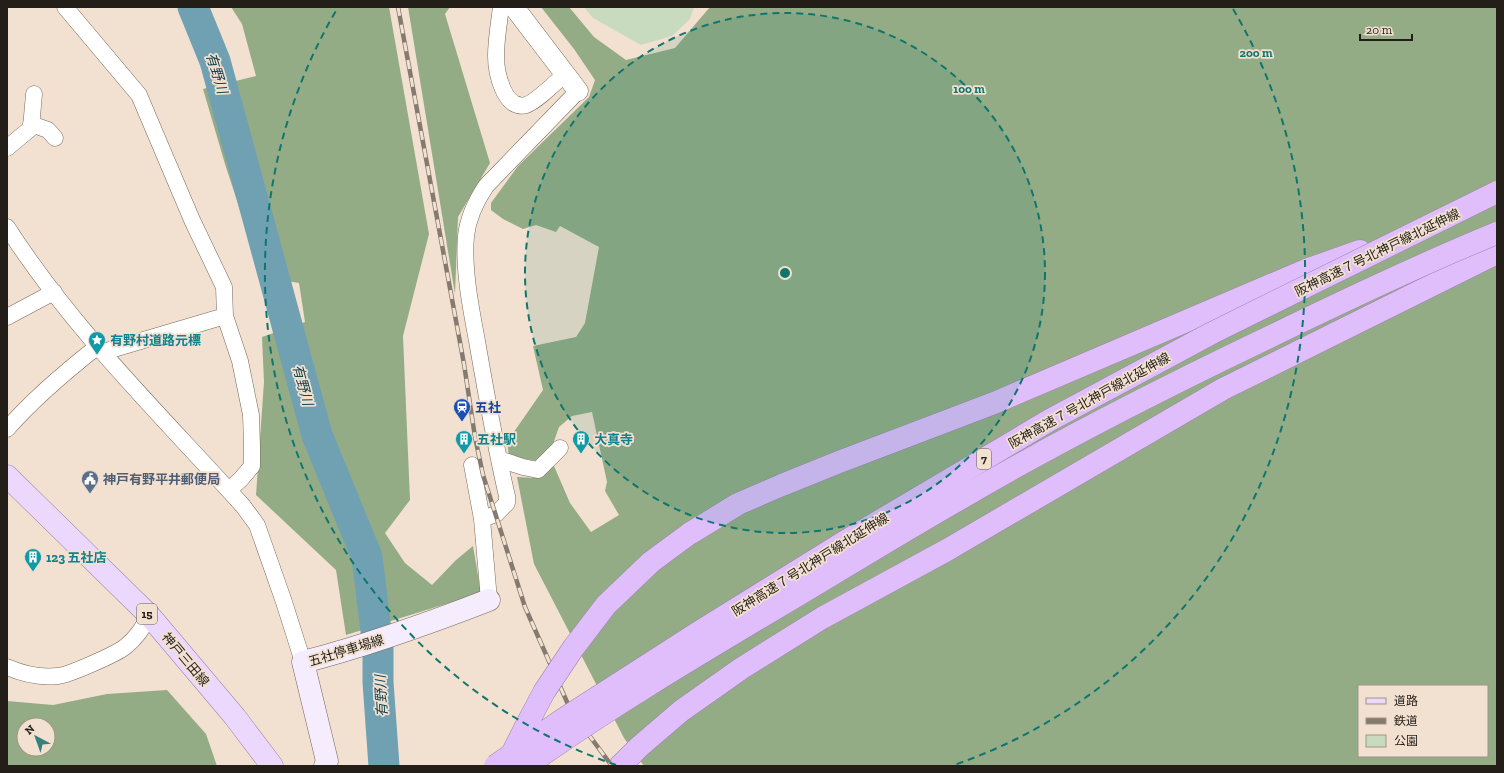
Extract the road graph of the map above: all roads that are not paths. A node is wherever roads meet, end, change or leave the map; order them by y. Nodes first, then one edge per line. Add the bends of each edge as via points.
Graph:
1 (65, 7) edge
2 (501, 7) edge
3 (514, 7) edge
4 (564, 74) junction
5 (578, 91) joint
6 (34, 94) dead end
7 (31, 124) junction
8 (55, 138) dead end
9 (7, 148) edge
10 (1497, 192) edge
11 (7, 227) edge
12 (1420, 231) junction
13 (1497, 233) edge
14 (1497, 253) edge
15 (54, 292) junction
16 (225, 316) junction
17 (7, 317) edge
18 (102, 351) junction
19 (7, 429) edge
20 (560, 448) dead end
21 (499, 459) junction
22 (472, 464) dead end
23 (7, 476) edge
24 (229, 490) junction
25 (482, 519) junction
26 (489, 600) joint
27 (149, 615) junction
28 (302, 662) junction
29 (7, 667) edge
30 (272, 766) edge
31 (325, 766) edge
32 (495, 766) edge
33 (507, 766) edge
34 (526, 766) edge
35 (620, 766) edge

1 - 16 street via 139,95 192,220 224,287
2 - 4 street via 496,57 502,87 508,98 522,106 531,103
3 - 4 street
4 - 5 street
5 - 21 street via 486,186 478,198 469,222 465,254 471,309
6 - 7 street
7 - 8 street via 48,130
7 - 9 street via 31,128
10 - 12 highway, 阪神高速７号北神戸線北延伸線 / 7, bridge
11 - 15 street
12 - 32 highway, 阪神高速７号北神戸線北延伸線 / 7, bridge via 1212,333 1050,420 844,542 699,632
12 - 33 highway, bridge via 1306,270 994,403 839,462 738,504 689,534 651,562 606,605 544,692
13 - 34 highway, 阪神高速７号北神戸線北延伸線 / 7, bridge via 1353,296 1130,405 1042,452 958,499 704,652 562,740
14 - 35 highway via 1223,389 947,550 822,618 742,668 681,711 639,746
15 - 17 street
15 - 18 street
16 - 18 street
16 - 24 street via 240,361 251,415 252,445 252,466
18 - 19 street via 51,384
18 - 24 street
20 - 21 street via 538,470
21 - 25 street via 507,503 496,514
22 - 25 street
23 - 27 main road, 神戸三田線 / 15
24 - 28 street via 257,525
25 - 26 street
26 - 28 main road, 五社停車場線 via 350,650
27 - 29 street via 144,626 125,647 69,673 42,676 19,673
27 - 30 main road, 神戸三田線 / 15 via 235,717
28 - 31 main road, 五社停車場線 via 327,761

